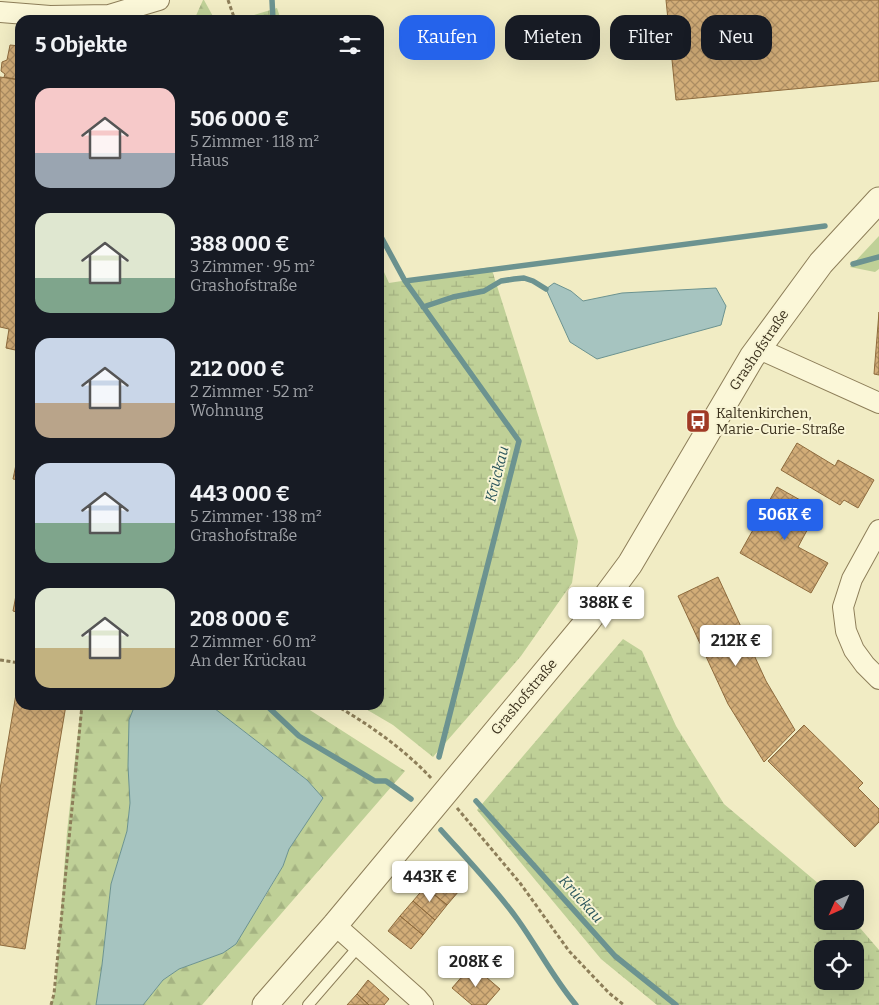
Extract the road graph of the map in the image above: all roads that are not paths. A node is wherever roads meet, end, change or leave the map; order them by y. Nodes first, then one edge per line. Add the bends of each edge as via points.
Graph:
1 (159, 0) edge
2 (0, 12) edge
3 (38, 15) edge
4 (109, 15) edge
5 (879, 200) edge
6 (758, 348) junction
7 (879, 403) edge
8 (879, 530) edge
9 (879, 679) edge
10 (335, 925) junction
11 (358, 946) junction
12 (265, 1005) edge
13 (308, 1005) edge
14 (423, 1005) edge

1 - 4 street
2 - 3 street
5 - 6 street, Grashofstraße via 821,263
6 - 7 street
6 - 10 street, Grashofstraße via 630,564 587,622
8 - 9 street via 852,579 843,608 846,631 854,650
10 - 11 street
10 - 12 street, Grashofstraße
11 - 13 lane
11 - 14 street

